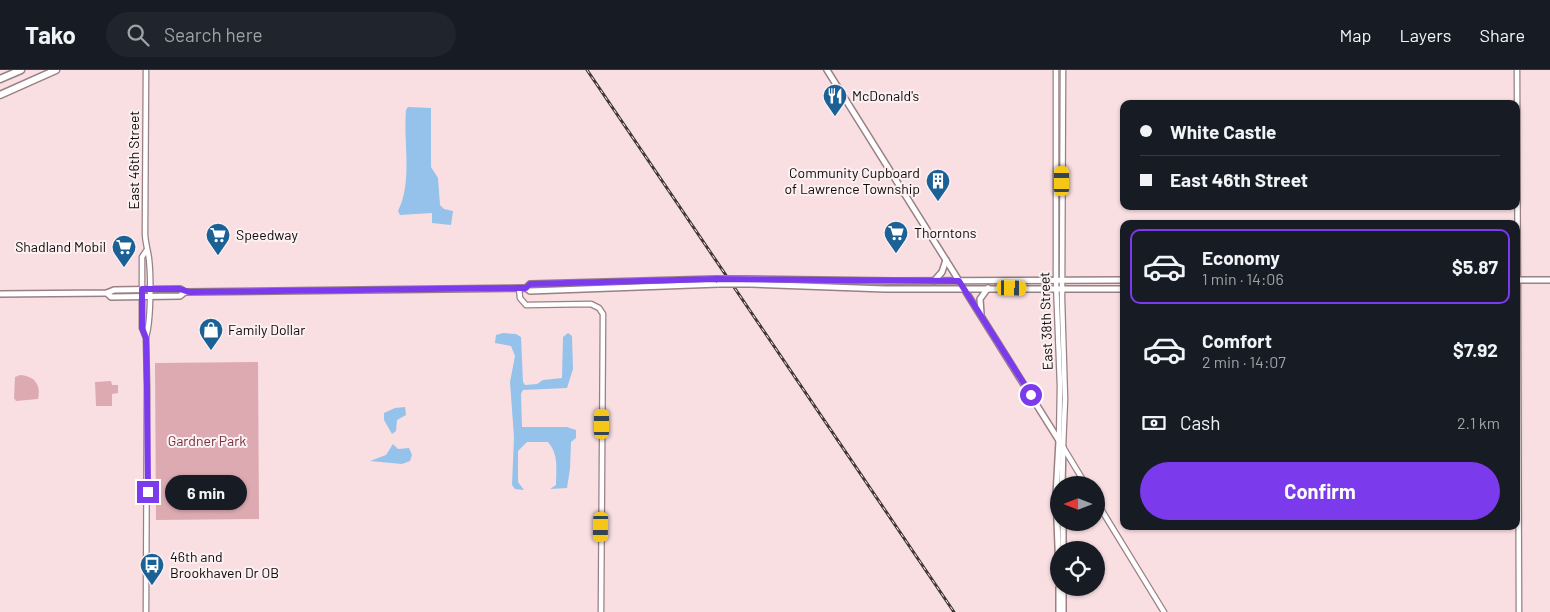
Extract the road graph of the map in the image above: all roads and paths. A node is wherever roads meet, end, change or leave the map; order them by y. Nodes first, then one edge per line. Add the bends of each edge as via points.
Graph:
1 (21, 70) edge
2 (56, 70) edge
3 (146, 70) edge
4 (827, 70) edge
5 (1056, 70) edge
6 (1063, 70) edge
7 (1517, 70) edge
8 (0, 79) edge
9 (0, 94) edge
10 (1517, 100) edge
11 (146, 251) junction
12 (946, 260) junction
13 (1062, 280) junction
14 (1120, 280) edge
15 (1520, 280) edge
16 (1550, 280) edge
17 (934, 281) junction
18 (959, 281) junction
19 (1056, 281) junction
20 (749, 282) junction
21 (519, 288) junction
22 (963, 288) junction
23 (989, 288) junction
24 (142, 289) junction
25 (149, 289) junction
26 (1056, 289) junction
27 (1062, 289) junction
28 (1120, 289) edge
29 (185, 292) junction
30 (107, 293) junction
31 (0, 294) edge
32 (142, 296) junction
33 (149, 296) junction
34 (982, 317) junction
35 (146, 338) junction
36 (1059, 440) junction
37 (1063, 447) junction
38 (1062, 476) edge
39 (1081, 476) edge
40 (1105, 516) edge
41 (1519, 530) edge
42 (1058, 541) edge
43 (1059, 596) edge
44 (1063, 596) edge
45 (146, 612) edge
46 (601, 612) edge
47 (1059, 612) edge
48 (1063, 612) edge
49 (1164, 612) edge
50 (1519, 612) edge

1 - 8 highway
2 - 9 highway
3 - 11 main road, East 46th Street
4 - 12 main road
5 - 19 main road, East 38th Street
6 - 13 main road, East 38th Street
7 - 10 main road
11 - 24 main road, East 46th Street via 142,257
11 - 25 main road, East 46th Street
12 - 17 main road
12 - 18 main road
13 - 14 main road
13 - 19 main road
13 - 27 main road, East 38th Street
15 - 16 main road
17 - 18 main road
17 - 20 main road
18 - 19 main road
18 - 22 main road
19 - 26 main road, East 38th Street
20 - 21 main road, bridge via 530,292
20 - 22 main road
21 - 29 main road
21 - 46 main road via 520,298 526,305 591,304 602,312
22 - 23 main road
22 - 34 main road
23 - 26 main road
23 - 34 main road via 980,299
24 - 25 main road
24 - 30 main road
24 - 32 main road, East 46th Street
25 - 29 main road via 180,289
25 - 33 main road, East 46th Street
26 - 27 main road
26 - 36 main road, East 38th Street
27 - 28 main road
27 - 37 main road, East 38th Street
29 - 33 main road via 180,296
30 - 31 main road
30 - 32 main road via 110,297
32 - 33 main road
32 - 35 main road, East 46th Street via 142,328
33 - 35 main road, East 46th Street
34 - 36 main road
35 - 45 main road, East 46th Street
36 - 37 main road
36 - 42 main road, East 38th Street
37 - 38 main road, East 38th Street
37 - 39 main road
40 - 49 main road
41 - 50 main road
43 - 47 main road
44 - 48 main road

